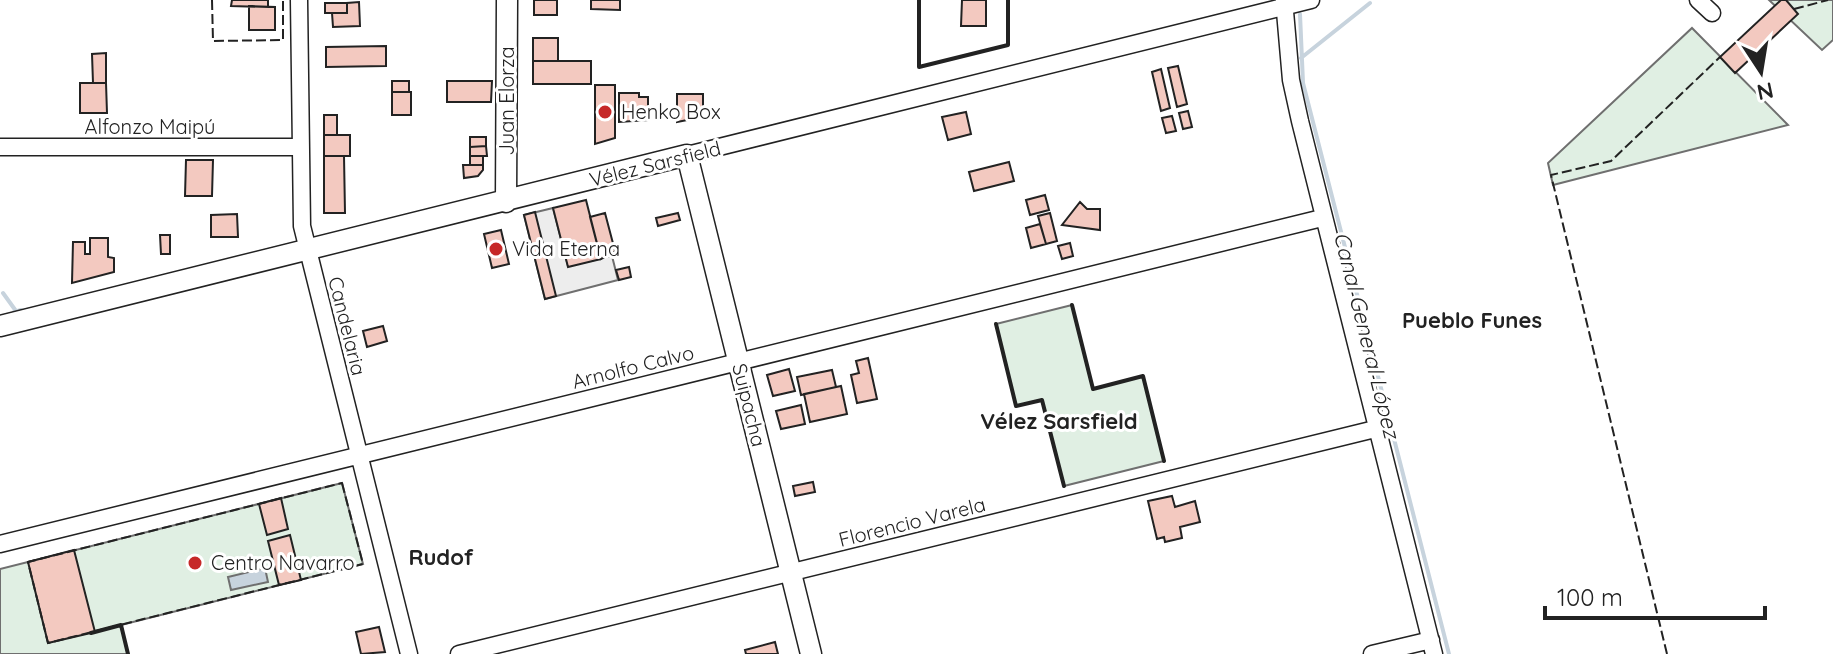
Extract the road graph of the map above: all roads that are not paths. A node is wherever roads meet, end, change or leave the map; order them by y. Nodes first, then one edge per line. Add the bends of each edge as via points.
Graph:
1 (299, 0) edge
2 (507, 0) edge
3 (1311, 0) edge
4 (1698, 0) edge
5 (1284, 3) edge
6 (1712, 13) dead end
7 (0, 147) edge
8 (301, 147) junction
9 (687, 155) junction
10 (506, 202) junction
11 (1322, 218) junction
12 (308, 251) junction
13 (0, 326) edge
14 (738, 362) junction
15 (1375, 429) junction
16 (359, 455) junction
17 (0, 544) edge
18 (791, 573) junction
19 (1432, 647) edge
20 (409, 654) edge
21 (459, 654) edge
22 (811, 654) edge
23 (1372, 654) edge

1 - 8 street, Candelaria
2 - 10 main road, Juan Elorza
3 - 5 street, Vélez Sarsfield
4 - 6 street
5 - 9 street, Vélez Sarsfield
5 - 11 street via 1291,80
7 - 8 street, Alfonzo Maipú
8 - 12 street, Candelaria via 302,226
9 - 10 main road, Vélez Sarsfield
9 - 14 main road, Suipacha
10 - 12 main road, Vélez Sarsfield
11 - 14 street, Arnolfo Calvo
11 - 15 street
12 - 13 main road, Vélez Sarsfield
12 - 16 street, Candelaria
14 - 16 street, Arnolfo Calvo
14 - 18 main road, Suipacha
15 - 18 street, Florencio Varela
15 - 19 street
16 - 17 street, Arnolfo Calvo
16 - 20 street, Candelaria
18 - 21 street, Florencio Varela
18 - 22 main road, Suipacha
19 - 23 street

